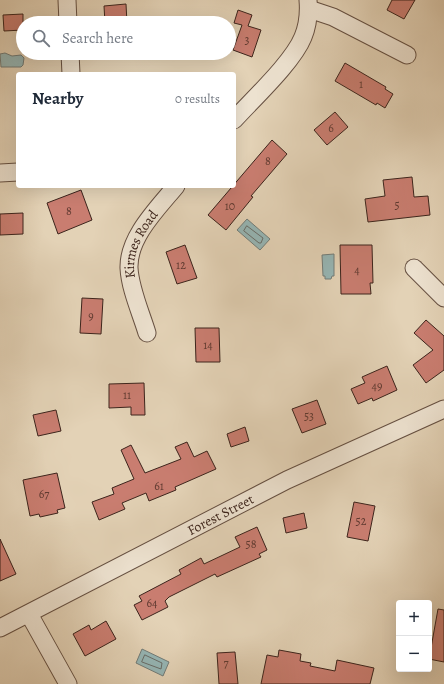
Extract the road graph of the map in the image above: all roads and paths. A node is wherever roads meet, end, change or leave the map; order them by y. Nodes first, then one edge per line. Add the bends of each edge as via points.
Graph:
1 (67, 0) edge
2 (308, 4) edge
3 (68, 16) edge
4 (407, 55) dead end
5 (70, 60) edge
6 (71, 72) edge
7 (236, 118) edge
8 (16, 172) edge
9 (0, 173) edge
10 (174, 188) edge
11 (414, 268) dead end
12 (444, 298) edge
13 (147, 333) dead end
14 (444, 409) edge
15 (29, 614) junction
16 (0, 628) edge
17 (68, 684) edge

1 - 3 street
2 - 4 street
2 - 7 street via 305,32 295,52
5 - 6 street
8 - 9 street
10 - 13 street, Kirmes Road via 145,226 131,252 131,282
11 - 12 street
14 - 15 street, Forest Street via 287,480
15 - 16 street, Forest Street
15 - 17 street

